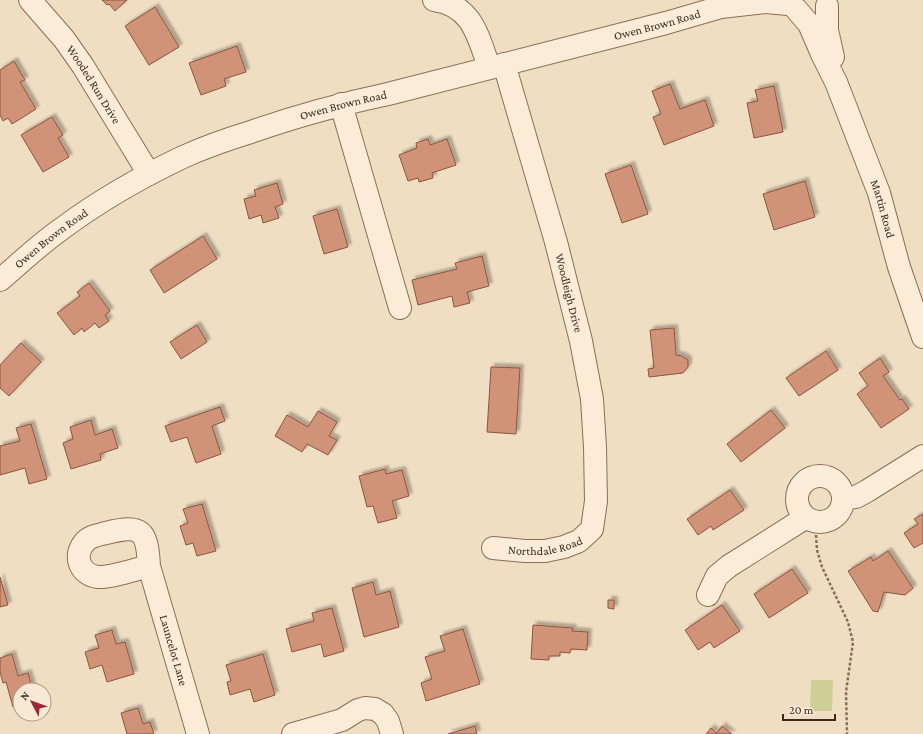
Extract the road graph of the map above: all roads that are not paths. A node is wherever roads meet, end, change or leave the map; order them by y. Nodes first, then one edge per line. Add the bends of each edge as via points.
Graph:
1 (30, 0) edge
2 (434, 0) edge
3 (727, 3) edge
4 (830, 3) edge
5 (789, 4) edge
6 (496, 66) junction
7 (836, 82) junction
8 (342, 104) junction
9 (149, 174) junction
10 (0, 280) edge
11 (400, 308) dead end
12 (923, 338) edge
13 (923, 456) edge
14 (843, 499) junction
15 (810, 520) junction
16 (592, 529) joint
17 (493, 548) dead end
18 (149, 566) dead end
19 (708, 595) dead end
20 (344, 727) edge
21 (198, 734) edge
22 (293, 734) edge
23 (392, 734) edge

1 - 9 street, Wooded Run Drive via 64,39 83,66
2 - 6 street, Woodleigh Drive via 454,6 470,21
3 - 5 street, Owen Brown Road
3 - 6 street, Owen Brown Road via 666,23
4 - 5 street, Owen Brown Road via 811,12 803,12
4 - 7 street, Martin Road via 827,30
5 - 7 street, Martin Road via 809,24
6 - 8 street, Owen Brown Road
6 - 16 street, Woodleigh Drive via 556,242 581,341 592,399 595,447 596,501
7 - 12 street, Martin Road via 879,193 899,267
8 - 9 street, Owen Brown Road via 223,141
8 - 11 street
9 - 10 street, Owen Brown Road via 61,229
13 - 14 street via 856,497
14 - 15 street via 838,515 824,523
14 - 15 street via 842,490 831,478 812,477 803,482 798,489 797,505 800,513
15 - 19 street via 729,566 717,576
16 - 17 street, Northdale Road via 578,541 545,551
18 - 21 street, Launcelot Lane
20 - 22 street
20 - 23 street via 358,710 375,709 388,721

